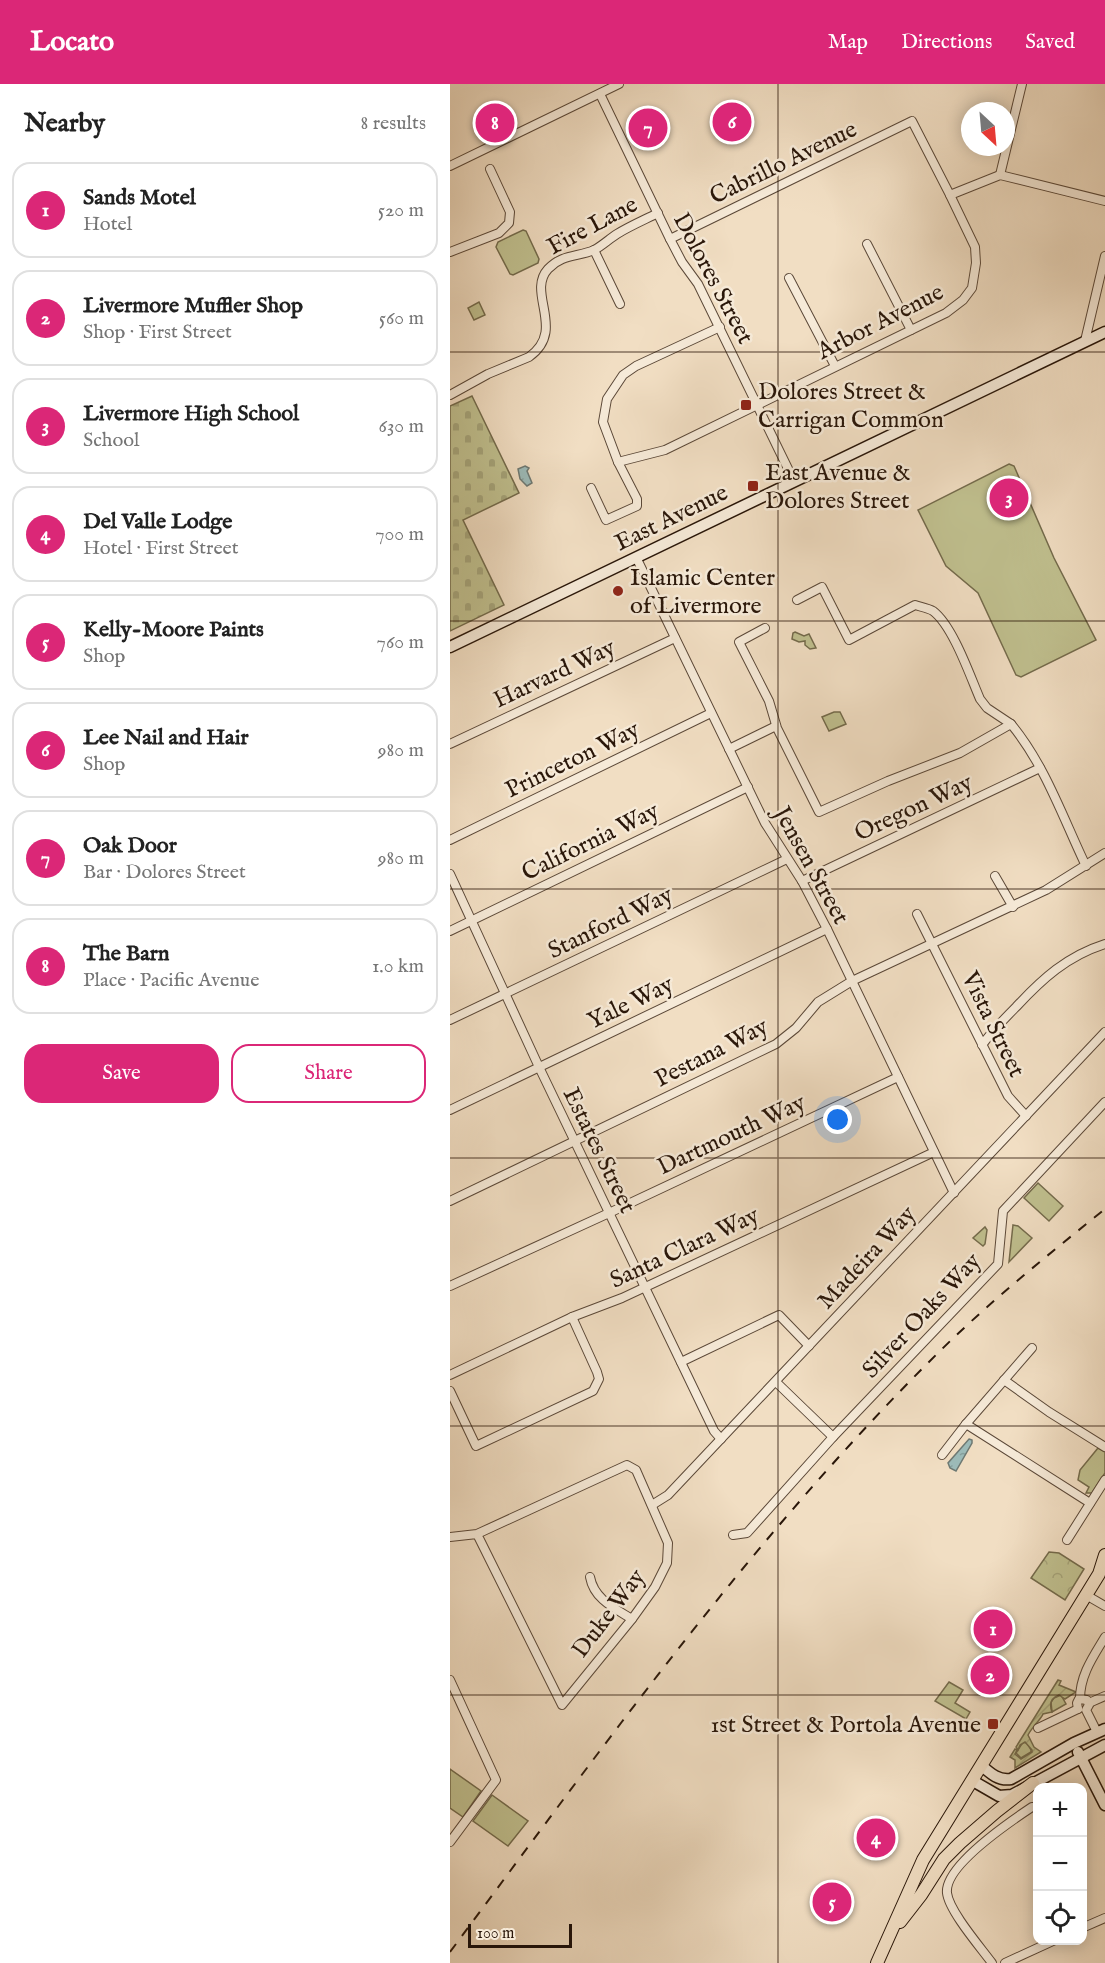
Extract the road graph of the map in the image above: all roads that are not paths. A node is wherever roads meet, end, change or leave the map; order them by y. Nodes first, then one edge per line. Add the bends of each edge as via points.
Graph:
1 (619, 84) edge
2 (1022, 84) edge
3 (600, 94) junction
4 (450, 166) edge
5 (490, 169) dead end
6 (1000, 175) junction
7 (951, 195) junction
8 (1105, 201) edge
9 (658, 213) junction
10 (670, 239) junction
11 (867, 244) dead end
12 (594, 250) junction
13 (450, 252) edge
14 (1105, 256) edge
15 (789, 278) dead end
16 (620, 304) dead end
17 (720, 327) junction
18 (911, 330) junction
19 (1105, 332) edge
20 (1085, 341) junction
21 (835, 366) junction
22 (450, 395) edge
23 (756, 404) junction
24 (618, 462) junction
25 (794, 481) junction
26 (591, 489) dead end
27 (636, 557) junction
28 (797, 600) dead end
29 (765, 628) dead end
30 (675, 638) junction
31 (450, 647) edge
32 (711, 713) junction
33 (1011, 724) junction
34 (776, 726) junction
35 (450, 744) edge
36 (729, 749) junction
37 (1040, 768) junction
38 (748, 787) junction
39 (450, 840) edge
40 (1105, 854) edge
41 (787, 859) junction
42 (1086, 866) junction
43 (450, 874) edge
44 (995, 876) dead end
45 (802, 881) junction
46 (1012, 907) junction
47 (917, 914) dead end
48 (472, 921) junction
49 (827, 929) junction
50 (450, 931) edge
51 (1105, 944) edge
52 (934, 945) junction
53 (852, 981) junction
54 (505, 994) junction
55 (450, 1020) edge
56 (1105, 1032) edge
57 (982, 1045) junction
58 (539, 1067) junction
59 (897, 1077) junction
60 (1105, 1102) edge
61 (450, 1110) edge
62 (1026, 1116) junction
63 (575, 1140) junction
64 (934, 1152) junction
65 (954, 1193) junction
66 (450, 1201) edge
67 (609, 1213) junction
68 (450, 1286) edge
69 (645, 1287) junction
70 (572, 1317) junction
71 (809, 1346) junction
72 (1032, 1348) dead end
73 (681, 1362) junction
74 (450, 1375) edge
75 (1004, 1380) junction
76 (776, 1382) junction
77 (450, 1391) edge
78 (966, 1424) junction
79 (833, 1437) junction
80 (721, 1439) junction
81 (1105, 1447) edge
82 (942, 1455) dead end
83 (1105, 1480) edge
84 (1090, 1503) junction
85 (652, 1505) junction
86 (477, 1534) junction
87 (733, 1535) dead end
88 (450, 1537) edge
89 (1067, 1540) dead end
90 (1105, 1555) edge
91 (1102, 1572) edge
92 (590, 1577) dead end
93 (1086, 1595) junction
94 (1105, 1606) edge
95 (632, 1619) junction
96 (1105, 1637) edge
97 (450, 1680) edge
98 (1105, 1696) edge
99 (1085, 1707) junction
100 (1038, 1728) dead end
101 (1101, 1730) edge
102 (1074, 1743) junction
103 (1105, 1745) edge
104 (1080, 1756) junction
105 (982, 1766) junction
106 (973, 1781) junction
107 (1033, 1783) junction
108 (1105, 1805) edge
109 (1033, 1807) edge
110 (450, 1842) edge
111 (1105, 1918) edge
112 (1087, 1924) edge
113 (887, 1940) junction
114 (1046, 1945) edge
115 (877, 1963) edge
116 (992, 1963) edge
117 (1005, 1963) edge

1 - 3 street
2 - 6 street
3 - 4 street
3 - 9 street, Dolores Street
5 - 13 street, Fire Lane via 510,212 509,223 498,233
6 - 7 street
6 - 8 street
7 - 10 street, Cabrillo Avenue via 912,121
7 - 18 street, Arbor Avenue via 975,248 972,288 946,313
9 - 10 street, Dolores Street
9 - 12 street, Fire Lane
10 - 17 street, Dolores Street
11 - 18 street
12 - 16 street
12 - 22 street, Fire Lane via 559,261 544,276 541,283 545,337 536,352
14 - 20 street
15 - 21 street
17 - 23 street, Dolores Street
17 - 24 street via 623,375 607,399 603,422
18 - 21 street, Arbor Avenue
19 - 20 main road, East Avenue
20 - 25 main road, East Avenue
21 - 23 street, Arbor Avenue
23 - 24 street, Arbor Avenue via 665,450
23 - 25 street, Dolores Street
24 - 26 street via 637,506 606,520
25 - 27 main road, East Avenue
27 - 30 street, Jensen Street
27 - 31 main road, East Avenue
28 - 33 street via 822,587 849,640 915,605 931,610 950,631 980,699
29 - 34 street via 739,642
30 - 32 street, Jensen Street
30 - 35 street, Harvard Way
32 - 36 street, Jensen Street
32 - 39 street, Princeton Way
33 - 34 street via 960,753 819,812
33 - 37 street
34 - 36 street
36 - 38 street, Jensen Street
37 - 42 street
37 - 45 street, Oregon Way
38 - 41 street, Jensen Street
38 - 48 street, California Way
40 - 42 street, Pestana Way
41 - 45 street, Jensen Street
41 - 54 street, Stanford Way
42 - 46 street, Pestana Way
43 - 48 street, Estates Street
44 - 46 street
45 - 49 street, Jensen Street
46 - 52 street, Pestana Way
47 - 52 street, Vista Street
48 - 50 street, California Way
48 - 54 street, Estates Street
49 - 53 street, Jensen Street
49 - 58 street, Yale Way
51 - 57 street via 1074,956 1043,978
52 - 53 street, Pestana Way
52 - 57 street, Vista Street
53 - 59 street, Jensen Street
53 - 63 street, Pestana Way via 818,1002 776,1044
54 - 55 street, Stanford Way
54 - 58 street, Estates Street
56 - 62 street, Madeira Way
57 - 62 street, Vista Street via 1008,1096
58 - 61 street, Yale Way
58 - 63 street, Estates Street
59 - 64 street, Jensen Street
59 - 67 street, Dartmouth Way
60 - 79 street, Silver Oaks Way via 1003,1211 998,1263
62 - 65 street, Madeira Way
63 - 66 street, Pestana Way
63 - 67 street, Estates Street
64 - 65 street, Jensen Street
64 - 69 street, Santa Clara Way
65 - 71 street, Madeira Way
67 - 68 street, Dartmouth Way
67 - 69 street, Estates Street
69 - 70 street, Santa Clara Way
69 - 73 street, Estates Street
70 - 74 street, Santa Clara Way
70 - 77 street via 597,1372 598,1385 593,1391 476,1446
71 - 73 street via 780,1315
71 - 76 street, Madeira Way
72 - 75 street
73 - 80 street, Estates Street
75 - 78 street
75 - 81 street
76 - 79 street
76 - 80 street, Madeira Way
78 - 82 street
78 - 84 street
79 - 87 street, Silver Oaks Way via 747,1533
80 - 85 street, Madeira Way via 668,1495
83 - 84 street
84 - 89 street
85 - 86 street, Duke Way via 636,1470 627,1465
85 - 95 street, Duke Way via 668,1543 668,1563
86 - 88 street
86 - 95 street, Duke Way via 562,1705
90 - 91 main road
91 - 93 main road
92 - 95 street via 600,1599
93 - 94 street
93 - 105 main road
96 - 99 street via 1082,1682 1080,1699 1085,1699
97 - 110 street via 496,1780
98 - 99 street
99 - 100 street
99 - 101 street
101 - 102 main road
102 - 104 main road
102 - 105 main road via 1011,1779 995,1777
103 - 104 main road
104 - 107 main road
104 - 108 main road
105 - 106 main road
106 - 107 main road via 999,1796 1012,1795
106 - 113 main road via 924,1860
107 - 113 main road via 944,1859
109 - 116 street via 1001,1827 957,1869 948,1883 949,1901
111 - 112 street
113 - 115 main road
114 - 117 street

